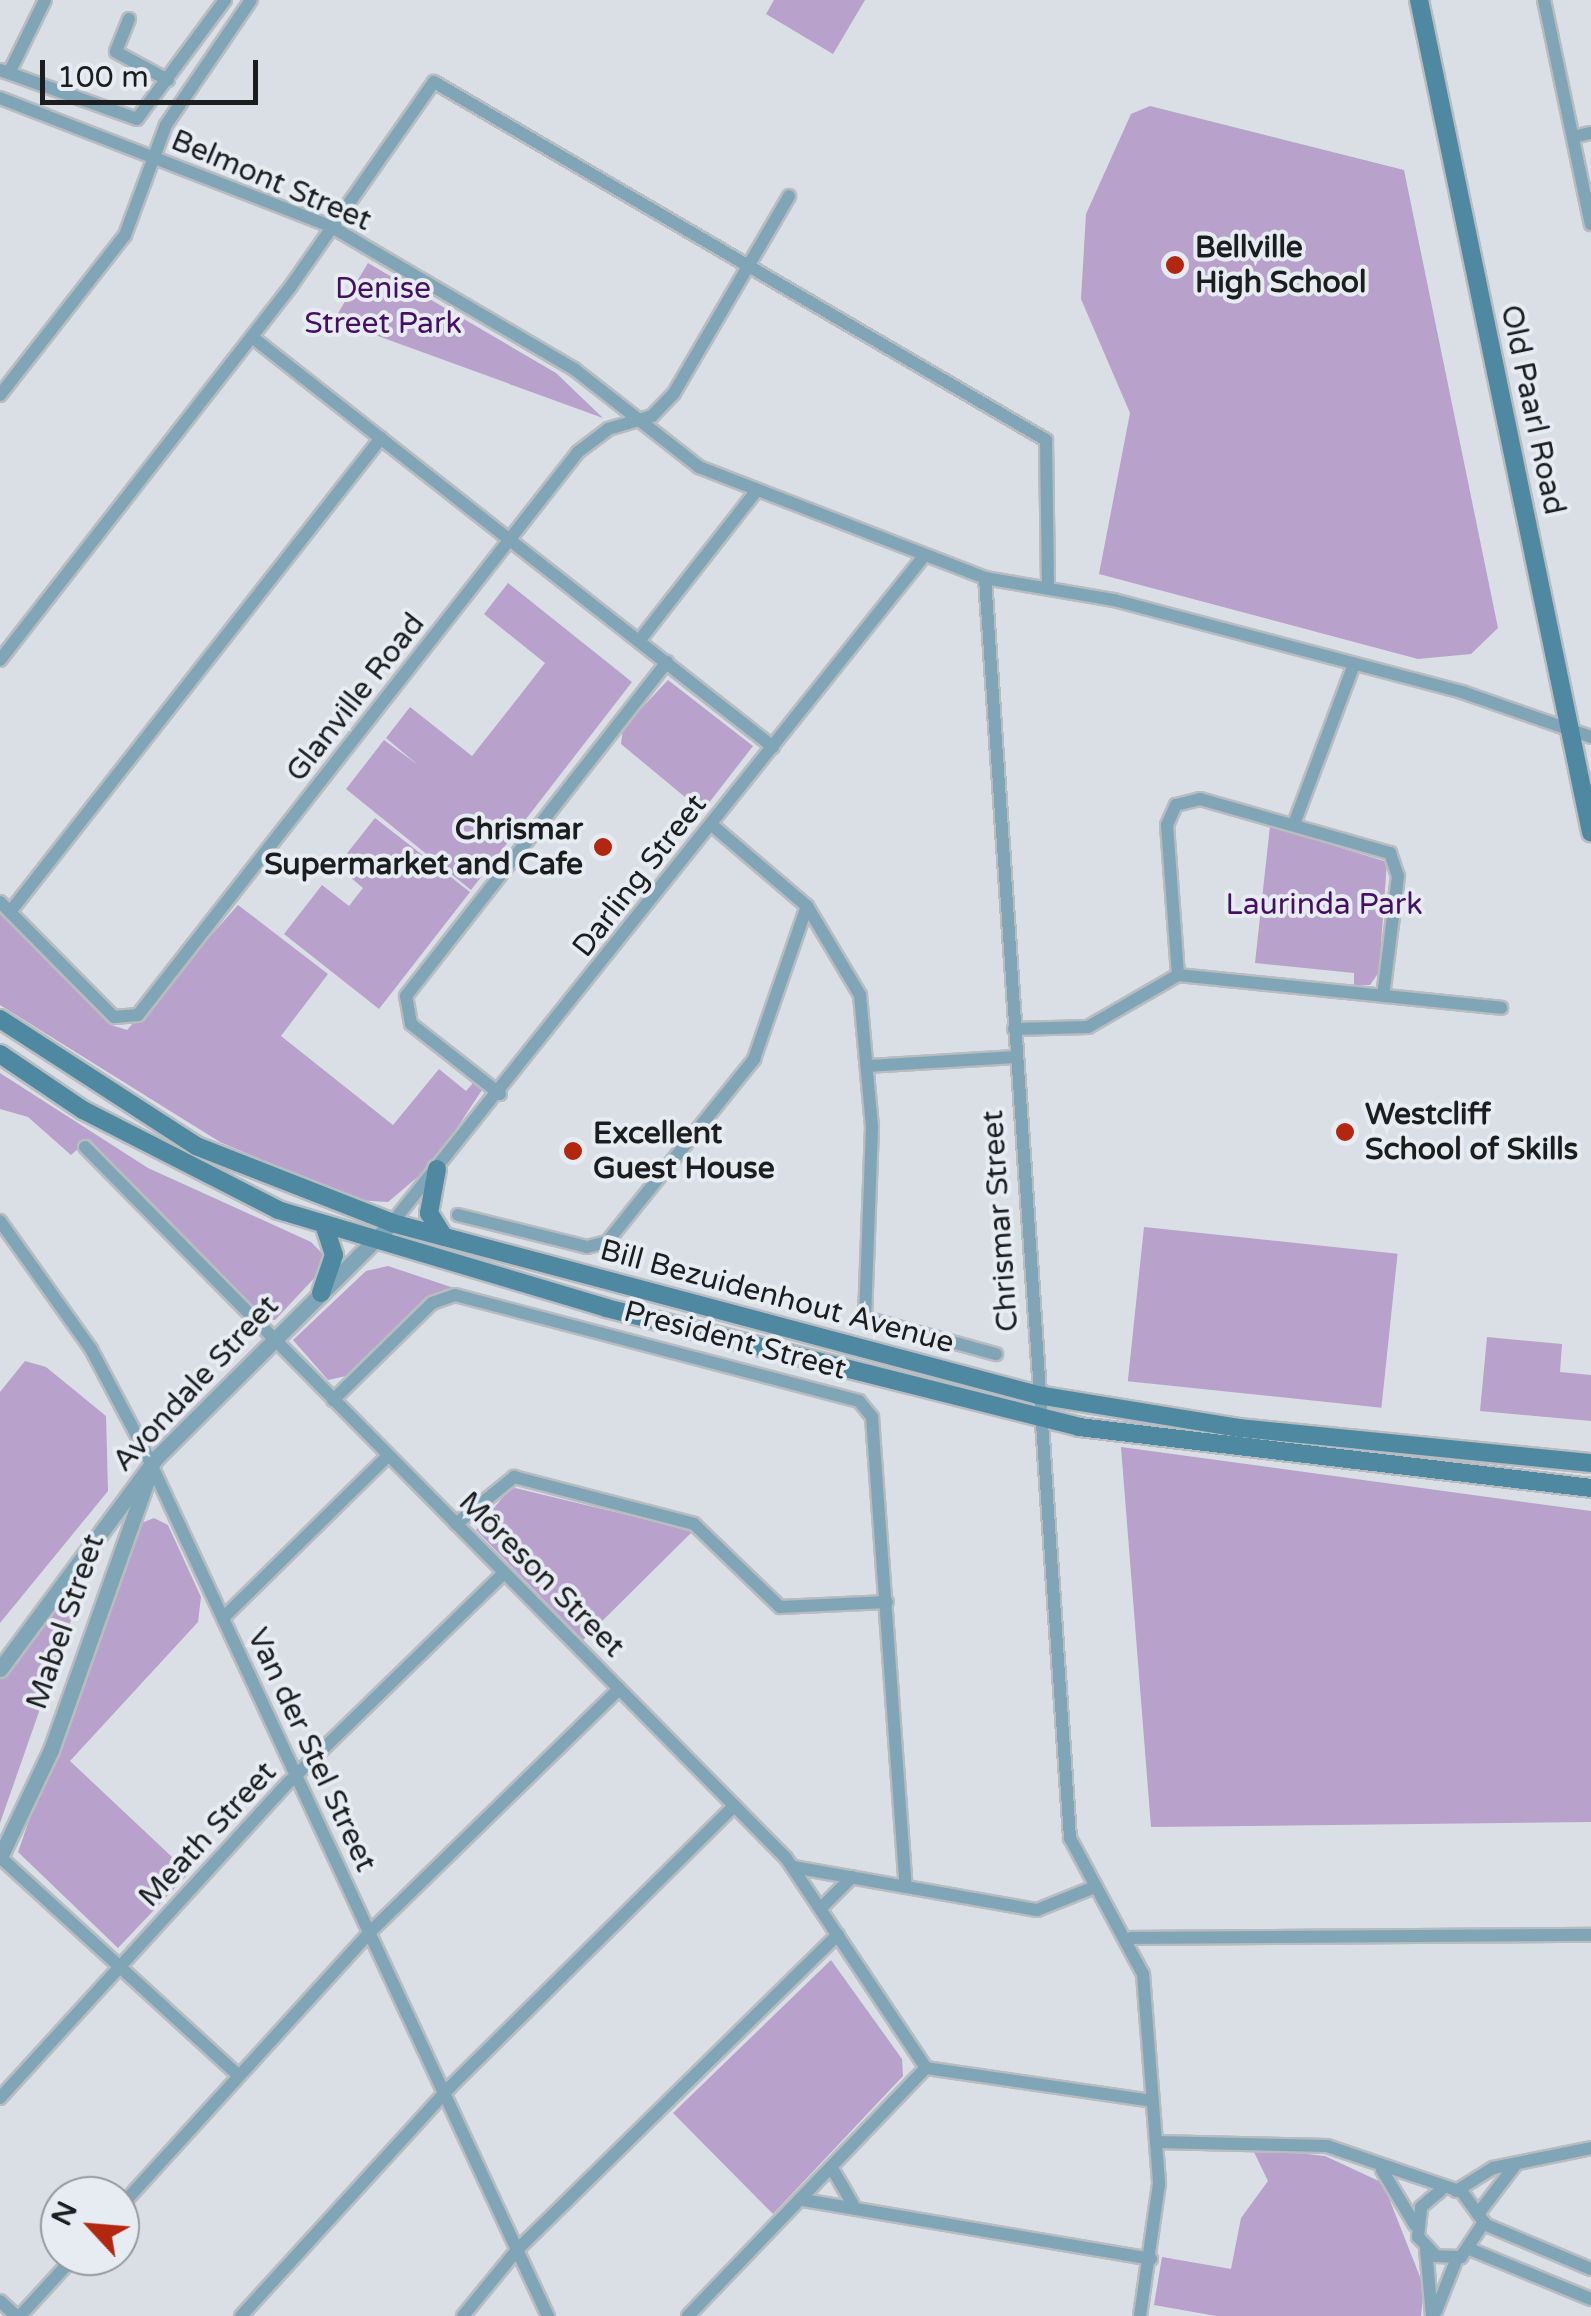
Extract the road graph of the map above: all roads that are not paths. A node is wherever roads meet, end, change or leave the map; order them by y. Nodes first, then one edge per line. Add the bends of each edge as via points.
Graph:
1 (45, 0) edge
2 (224, 0) edge
3 (252, 0) edge
4 (1420, 0) edge
5 (1544, 0) edge
6 (128, 19) dead end
7 (5, 72) edge
8 (168, 80) junction
9 (0, 98) edge
10 (1591, 134) edge
11 (1573, 137) junction
12 (152, 158) junction
13 (790, 196) dead end
14 (1591, 224) edge
15 (332, 226) junction
16 (748, 266) junction
17 (252, 337) junction
18 (0, 395) edge
19 (635, 420) junction
20 (381, 438) junction
21 (757, 490) junction
22 (511, 540) junction
23 (924, 556) junction
24 (985, 578) junction
25 (1048, 587) junction
26 (639, 641) junction
27 (0, 660) edge
28 (667, 662) junction
29 (1354, 667) junction
30 (1568, 729) junction
31 (1591, 738) edge
32 (774, 747) junction
33 (1294, 824) junction
34 (712, 826) junction
35 (1591, 832) edge
36 (807, 906) junction
37 (5, 907) edge
38 (1178, 975) junction
39 (1383, 996) junction
40 (1502, 1008) dead end
41 (0, 1019) edge
42 (1014, 1029) junction
43 (0, 1054) edge
44 (1014, 1057) junction
45 (868, 1066) junction
46 (500, 1094) junction
47 (85, 1146) dead end
48 (436, 1170) junction
49 (458, 1215) dead end
50 (0, 1221) edge
51 (392, 1223) junction
52 (324, 1225) junction
53 (444, 1237) junction
54 (373, 1242) junction
55 (321, 1293) junction
56 (273, 1341) junction
57 (996, 1354) dead end
58 (1038, 1395) junction
59 (333, 1400) junction
60 (1039, 1420) junction
61 (387, 1457) junction
62 (1591, 1463) edge
63 (152, 1464) junction
64 (1591, 1488) edge
65 (456, 1524) junction
66 (504, 1574) junction
67 (887, 1602) junction
68 (223, 1618) junction
69 (0, 1669) edge
70 (619, 1689) junction
71 (296, 1777) junction
72 (734, 1806) junction
73 (0, 1857) edge
74 (793, 1867) junction
75 (852, 1877) junction
76 (906, 1887) junction
77 (1092, 1888) junction
78 (821, 1908) junction
79 (368, 1934) junction
80 (1591, 1934) edge
81 (838, 1935) junction
82 (1131, 1938) junction
83 (120, 1967) junction
84 (926, 2068) junction
85 (239, 2076) junction
86 (443, 2096) junction
87 (0, 2098) edge
88 (1152, 2101) junction
89 (1156, 2142) junction
90 (1591, 2148) edge
91 (1516, 2164) junction
92 (1377, 2165) junction
93 (833, 2170) junction
94 (821, 2182) junction
95 (140, 2185) edge
96 (1456, 2190) junction
97 (1440, 2192) junction
98 (803, 2200) junction
99 (853, 2204) junction
100 (1483, 2217) junction
101 (1416, 2228) junction
102 (1426, 2249) junction
103 (517, 2250) junction
104 (1472, 2250) junction
105 (1457, 2258) junction
106 (1151, 2259) junction
107 (1591, 2268) edge
108 (56, 2276) edge
109 (1591, 2300) edge
110 (0, 2301) edge
111 (18, 2316) edge
112 (241, 2316) edge
113 (463, 2316) edge
114 (548, 2316) edge
115 (688, 2316) edge
116 (1140, 2316) edge
117 (1434, 2316) edge

1 - 7 street
2 - 8 street
3 - 12 street
4 - 30 main road, Old Paarl Road
5 - 11 street
6 - 8 street via 119,56
7 - 8 street via 129,120
9 - 12 street, Belmont Street
10 - 11 street
11 - 14 street
12 - 15 street, Belmont Street
12 - 18 street via 125,235
13 - 16 street, Glanville Road
15 - 16 street via 434,82
15 - 17 street
15 - 19 street, Belmont Street via 574,369
16 - 19 street, Glanville Road via 674,393
16 - 25 street via 1046,440
17 - 20 street
17 - 27 street
19 - 21 street, Belmont Street via 681,458
19 - 22 street, Glanville Road via 578,452
20 - 22 street
20 - 37 street
21 - 23 street, Belmont Street
21 - 26 street
22 - 26 street
22 - 37 street, Glanville Road via 126,1020
23 - 24 street, Belmont Street
23 - 32 street, Darling Street
24 - 25 street, Belmont Street
24 - 42 street, Chrismar Street
25 - 29 street, Belmont Street
26 - 28 street
28 - 32 street
28 - 46 street via 406,996 411,1024
29 - 30 street, Belmont Street
29 - 33 street
30 - 31 street, Belmont Street
30 - 35 main road, Old Paarl Road
32 - 34 street, Darling Street
33 - 38 street via 1200,799 1172,811
33 - 39 street via 1380,847 1396,863
34 - 36 street
34 - 46 street, Darling Street
36 - 45 street via 860,996
36 - 49 street via 754,1060 607,1242 587,1247
38 - 39 street
38 - 42 street via 1088,1027
39 - 40 street
41 - 51 main road, Bill Bezuidenhout Avenue via 196,1146
42 - 44 street, Chrismar Street
43 - 52 main road, Bill Bezuidenhout Avenue via 182,1164
44 - 45 street
44 - 58 street, Chrismar Street
45 - 57 street via 863,1314
46 - 48 street, Darling Street
47 - 56 street, Môreson Street
48 - 51 street, Darling Street
48 - 53 main road via 429,1213
50 - 63 street, Van der Stel Street via 91,1349
51 - 53 main road, Bill Bezuidenhout Avenue
51 - 54 street, Avondale Street
52 - 54 main road, Bill Bezuidenhout Avenue
52 - 55 main road via 334,1262
53 - 58 main road, Bill Bezuidenhout Avenue
54 - 55 street, Avondale Street
54 - 60 main road, Bill Bezuidenhout Avenue
55 - 56 street, Avondale Street
56 - 59 street, Môreson Street
56 - 63 street, Avondale Street
58 - 60 street, Chrismar Street
58 - 62 main road, Bill Bezuidenhout Avenue via 1240,1428
59 - 61 street, Môreson Street
59 - 67 street, President Street via 432,1303 454,1295 850,1397 872,1417
60 - 64 main road, Bill Bezuidenhout Avenue via 1279,1457
60 - 77 street, Chrismar Street via 1075,1859
61 - 65 street, Môreson Street
61 - 68 street
63 - 68 street, Van der Stel Street
63 - 69 street, Avondale Street
63 - 73 street, Mabel Street via 46,1762
65 - 66 street, Môreson Street
65 - 67 street via 510,1476 694,1524 780,1607
66 - 70 street, Môreson Street
66 - 71 street, Meath Street
67 - 76 street, President Street
68 - 71 street, Van der Stel Street
70 - 72 street, Môreson Street
70 - 79 street
71 - 79 street, Van der Stel Street
71 - 83 street, Meath Street
72 - 74 street, Môreson Street
72 - 86 street
73 - 83 street
74 - 75 street
74 - 78 street, Môreson Street
75 - 76 street
75 - 78 street
76 - 77 street via 1037,1910
77 - 82 street
78 - 81 street, Môreson Street
79 - 85 street
79 - 86 street, Van der Stel Street
80 - 82 street
81 - 84 street, Môreson Street
81 - 103 street
82 - 88 street via 1143,1974
83 - 85 street
83 - 87 street, Meath Street
84 - 88 street
84 - 93 street
85 - 95 street
86 - 103 street, Van der Stel Street
86 - 112 street
88 - 89 street
89 - 92 street via 1316,2145
89 - 106 street
90 - 91 street
91 - 96 street
91 - 100 street
92 - 97 street
92 - 101 street
93 - 94 street
93 - 99 street
94 - 98 street
94 - 99 street
96 - 97 street
96 - 100 street
97 - 101 street via 1422,2205
98 - 99 street
98 - 115 street
99 - 106 street
100 - 104 street
100 - 107 street
101 - 102 street
102 - 105 street
102 - 117 street
103 - 113 street
103 - 114 street, Van der Stel Street
104 - 105 street
104 - 109 street
105 - 117 street
106 - 116 street
108 - 111 street
110 - 111 street

